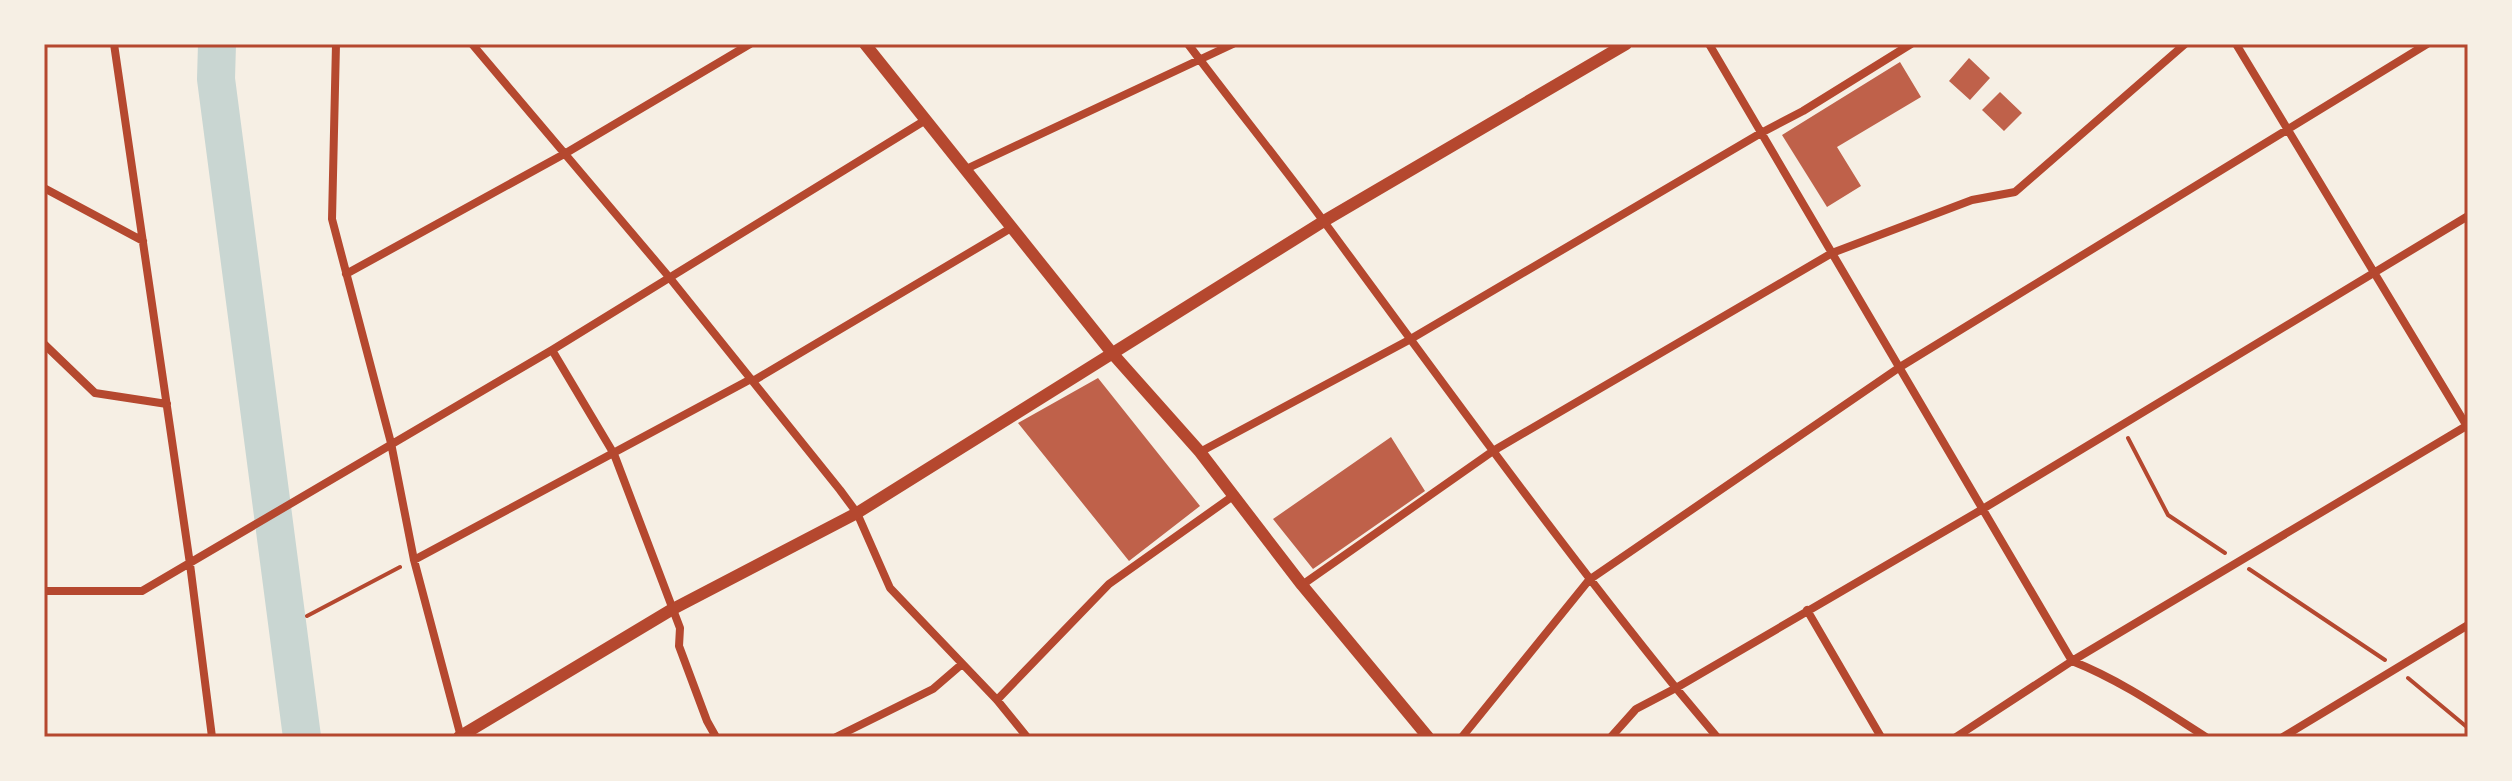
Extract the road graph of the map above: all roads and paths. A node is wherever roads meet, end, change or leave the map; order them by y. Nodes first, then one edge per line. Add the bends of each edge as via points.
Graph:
1 (114, 44) edge
2 (336, 44) edge
3 (472, 44) edge
4 (750, 44) edge
5 (865, 44) edge
6 (1188, 44) edge
7 (1233, 44) edge
8 (1626, 44) edge
9 (1709, 44) edge
10 (1911, 44) edge
11 (2185, 44) edge
12 (2236, 44) edge
13 (2427, 44) edge
14 (1200, 60) junction
15 (924, 121) junction
16 (2286, 130) junction
17 (1761, 133) junction
18 (566, 153) junction
19 (964, 170) junction
20 (44, 188) edge
21 (2468, 216) edge
22 (1324, 221) junction
23 (1011, 228) junction
24 (143, 241) junction
25 (1832, 253) junction
26 (346, 274) junction
27 (2374, 274) junction
28 (669, 277) junction
29 (1409, 340) junction
30 (44, 344) edge
31 (552, 350) junction
32 (1112, 353) junction
33 (1900, 367) junction
34 (752, 380) junction
35 (167, 404) junction
36 (2121, 426) junction
37 (2468, 426) edge
38 (391, 443) junction
39 (1493, 451) junction
40 (1200, 452) junction
41 (614, 454) junction
42 (1233, 496) junction
43 (1981, 510) junction
44 (857, 513) junction
45 (414, 560) junction
46 (2238, 562) junction
47 (190, 564) junction
48 (1589, 580) junction
49 (1302, 585) junction
50 (44, 591) edge
51 (671, 610) junction
52 (1807, 610) junction
53 (307, 616) dead end
54 (2468, 625) edge
55 (2072, 661) junction
56 (962, 664) junction
57 (2396, 668) junction
58 (1676, 688) junction
59 (997, 700) junction
60 (2468, 728) edge
61 (212, 737) edge
62 (461, 737) edge
63 (716, 737) edge
64 (836, 737) edge
65 (1027, 737) edge
66 (1428, 737) edge
67 (1462, 737) edge
68 (1611, 737) edge
69 (1717, 737) edge
70 (1881, 737) edge
71 (1956, 737) edge
72 (2206, 737) edge
73 (2283, 737) edge

1 - 24 street
2 - 26 street via 332,219
3 - 18 street
4 - 18 street
5 - 15 street
6 - 14 street
7 - 14 street
8 - 22 street
9 - 17 street
10 - 17 street
11 - 25 street via 2015,192 1972,200
12 - 16 street
13 - 16 street
14 - 19 street
14 - 22 street
15 - 19 street
15 - 28 street
16 - 27 street
16 - 33 street
17 - 25 street
17 - 29 street
18 - 26 street
18 - 28 street
19 - 23 street
20 - 24 street
21 - 27 street
22 - 29 street
22 - 32 street
23 - 32 street
23 - 34 street
24 - 35 street
25 - 33 street
25 - 39 street
26 - 38 street
27 - 36 street
27 - 37 street
28 - 31 street
28 - 34 street
29 - 39 street
29 - 40 street
30 - 35 street via 95,393
31 - 38 street
31 - 41 street
32 - 40 street
32 - 44 street
33 - 43 street
33 - 48 street
34 - 41 street
34 - 44 street
35 - 47 street
36 - 43 street
36 - 46 path via 2168,515
37 - 46 street
38 - 45 street
38 - 47 street
39 - 48 street
39 - 49 street
40 - 42 street
41 - 45 street
41 - 51 street
42 - 49 street
42 - 59 street via 1109,584
43 - 52 street
43 - 55 street
44 - 51 street
44 - 56 street via 890,588
45 - 53 path
45 - 62 street
46 - 55 street
46 - 57 path
47 - 50 street via 142,591
47 - 61 street
48 - 58 street
48 - 67 street
49 - 66 street
51 - 62 street
51 - 63 street via 680,628 679,646
52 - 58 street
52 - 70 street
54 - 57 street
55 - 71 street
55 - 72 street via 2132,690
56 - 59 street
56 - 64 street via 933,689
57 - 60 path
57 - 73 street
58 - 68 street via 1636,709
58 - 69 street
59 - 65 street

